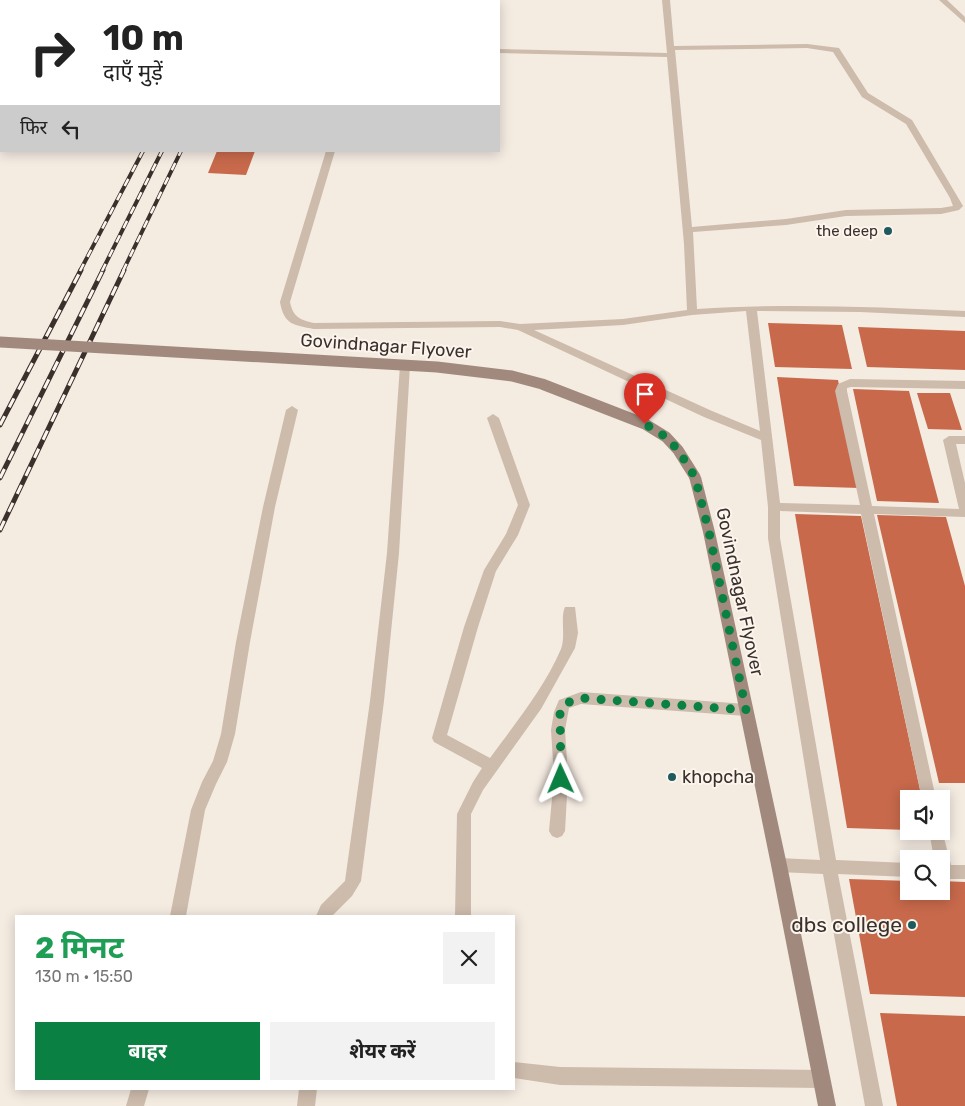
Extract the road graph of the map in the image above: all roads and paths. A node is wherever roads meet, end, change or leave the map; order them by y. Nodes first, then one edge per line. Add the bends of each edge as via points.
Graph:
1 (666, 0) edge
2 (943, 0) edge
3 (965, 21) edge
4 (500, 51) edge
5 (671, 52) junction
6 (331, 152) edge
7 (688, 230) junction
8 (751, 308) junction
9 (692, 312) junction
10 (965, 314) edge
11 (520, 327) junction
12 (0, 342) edge
13 (405, 365) junction
14 (965, 385) edge
15 (292, 410) dead end
16 (493, 418) dead end
17 (766, 438) junction
18 (965, 440) edge
19 (774, 507) junction
20 (965, 508) edge
21 (867, 510) junction
22 (965, 513) edge
23 (570, 611) dead end
24 (746, 710) junction
25 (493, 767) junction
26 (927, 790) edge
27 (556, 831) dead end
28 (779, 865) junction
29 (829, 867) junction
30 (900, 870) edge
31 (950, 872) edge
32 (965, 872) edge
33 (178, 915) edge
34 (325, 915) edge
35 (463, 915) edge
36 (515, 1070) edge
37 (821, 1079) junction
38 (140, 1090) edge
39 (308, 1090) edge
40 (135, 1106) edge
41 (306, 1106) edge
42 (827, 1106) edge
43 (874, 1106) edge

1 - 5 street
2 - 3 street
4 - 5 street
5 - 7 street
5 - 7 street via 807,46 836,50 865,95 909,122 958,206 941,211 846,213 786,222
6 - 11 street via 285,302 287,314 296,322 328,326 500,324
7 - 9 street
8 - 9 street
8 - 10 street
8 - 17 street
9 - 11 street via 623,322
11 - 17 street
12 - 13 main road, Govindnagar Flyover, bridge
13 - 24 main road, Govindnagar Flyover, bridge via 476,370 542,384 645,424 666,437 695,477
13 - 34 street via 393,553 353,881 350,889
14 - 21 street via 860,383 842,386
15 - 33 street via 269,507 228,734 220,762 198,810
16 - 25 street via 524,505 512,535 490,570 439,738
17 - 19 street
18 - 20 street via 948,440
19 - 21 street
19 - 29 street via 774,538
21 - 22 street
21 - 26 street
23 - 25 street via 568,648 536,705
24 - 27 street via 581,698 564,704 559,717 561,779
24 - 28 main road, Govindnagar Flyover
25 - 35 street via 478,786 464,814
28 - 29 street
28 - 37 main road, Govindnagar Flyover
29 - 30 street
29 - 43 street
31 - 32 street
36 - 37 street via 560,1076
37 - 42 main road, Govindnagar Flyover
38 - 40 street
39 - 41 street

